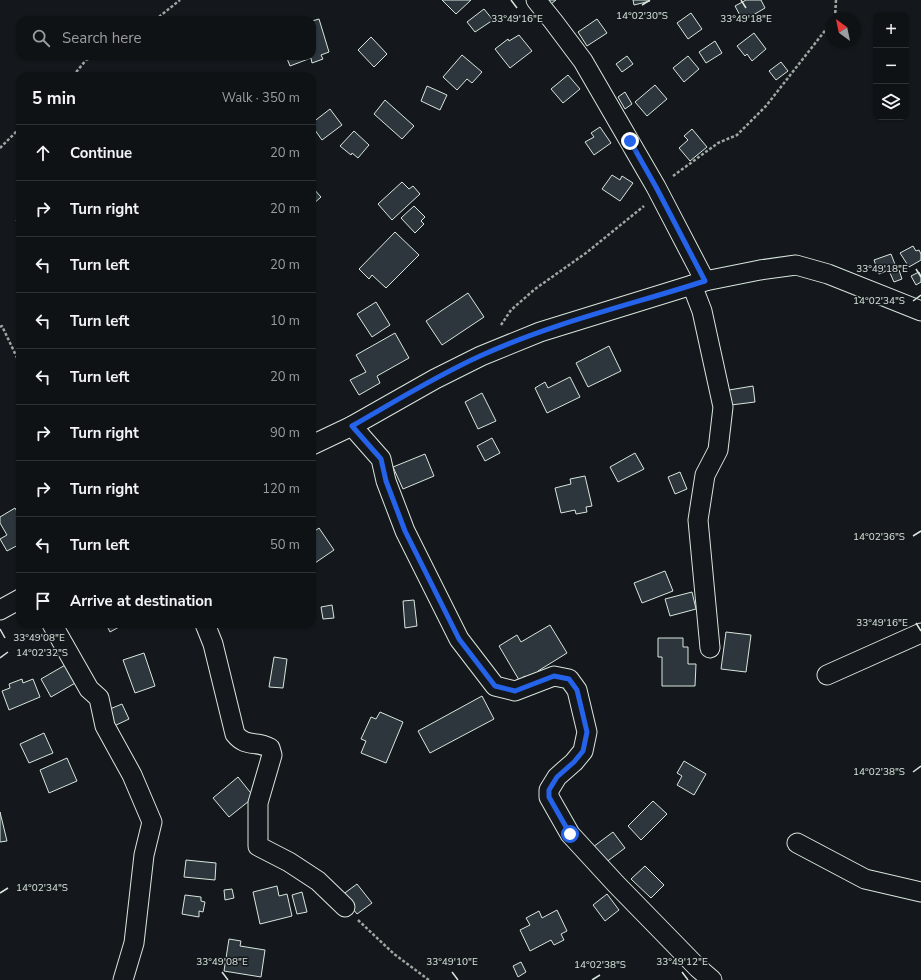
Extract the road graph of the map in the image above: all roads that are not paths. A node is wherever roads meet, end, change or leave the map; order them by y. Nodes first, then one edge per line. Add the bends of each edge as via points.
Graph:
1 (536, 0) edge
2 (699, 283) junction
3 (921, 311) edge
4 (352, 426) junction
5 (316, 443) edge
6 (16, 601) edge
7 (0, 610) edge
8 (54, 628) edge
9 (207, 628) edge
10 (921, 633) edge
11 (710, 648) dead end
12 (827, 675) dead end
13 (797, 843) dead end
14 (921, 892) edge
15 (345, 907) road end
16 (123, 980) edge
17 (712, 980) edge

1 - 2 street via 583,61 656,187
2 - 3 street via 796,265 828,274
2 - 4 street via 540,332 481,356
2 - 11 street via 702,310 723,407 718,450 705,475 698,520
4 - 5 street
4 - 17 street via 381,459 386,481 405,531 459,639 495,686 515,691 554,676 569,679 577,690 587,732 583,751 557,777 549,790 549,797 570,834
6 - 7 street
8 - 16 street via 89,689 99,698 105,726 132,775 152,822 144,855 134,943
9 - 15 street via 213,644 235,734 241,741 262,744 270,748 272,754 258,803 258,846 318,881
10 - 12 street
13 - 14 street via 865,879

